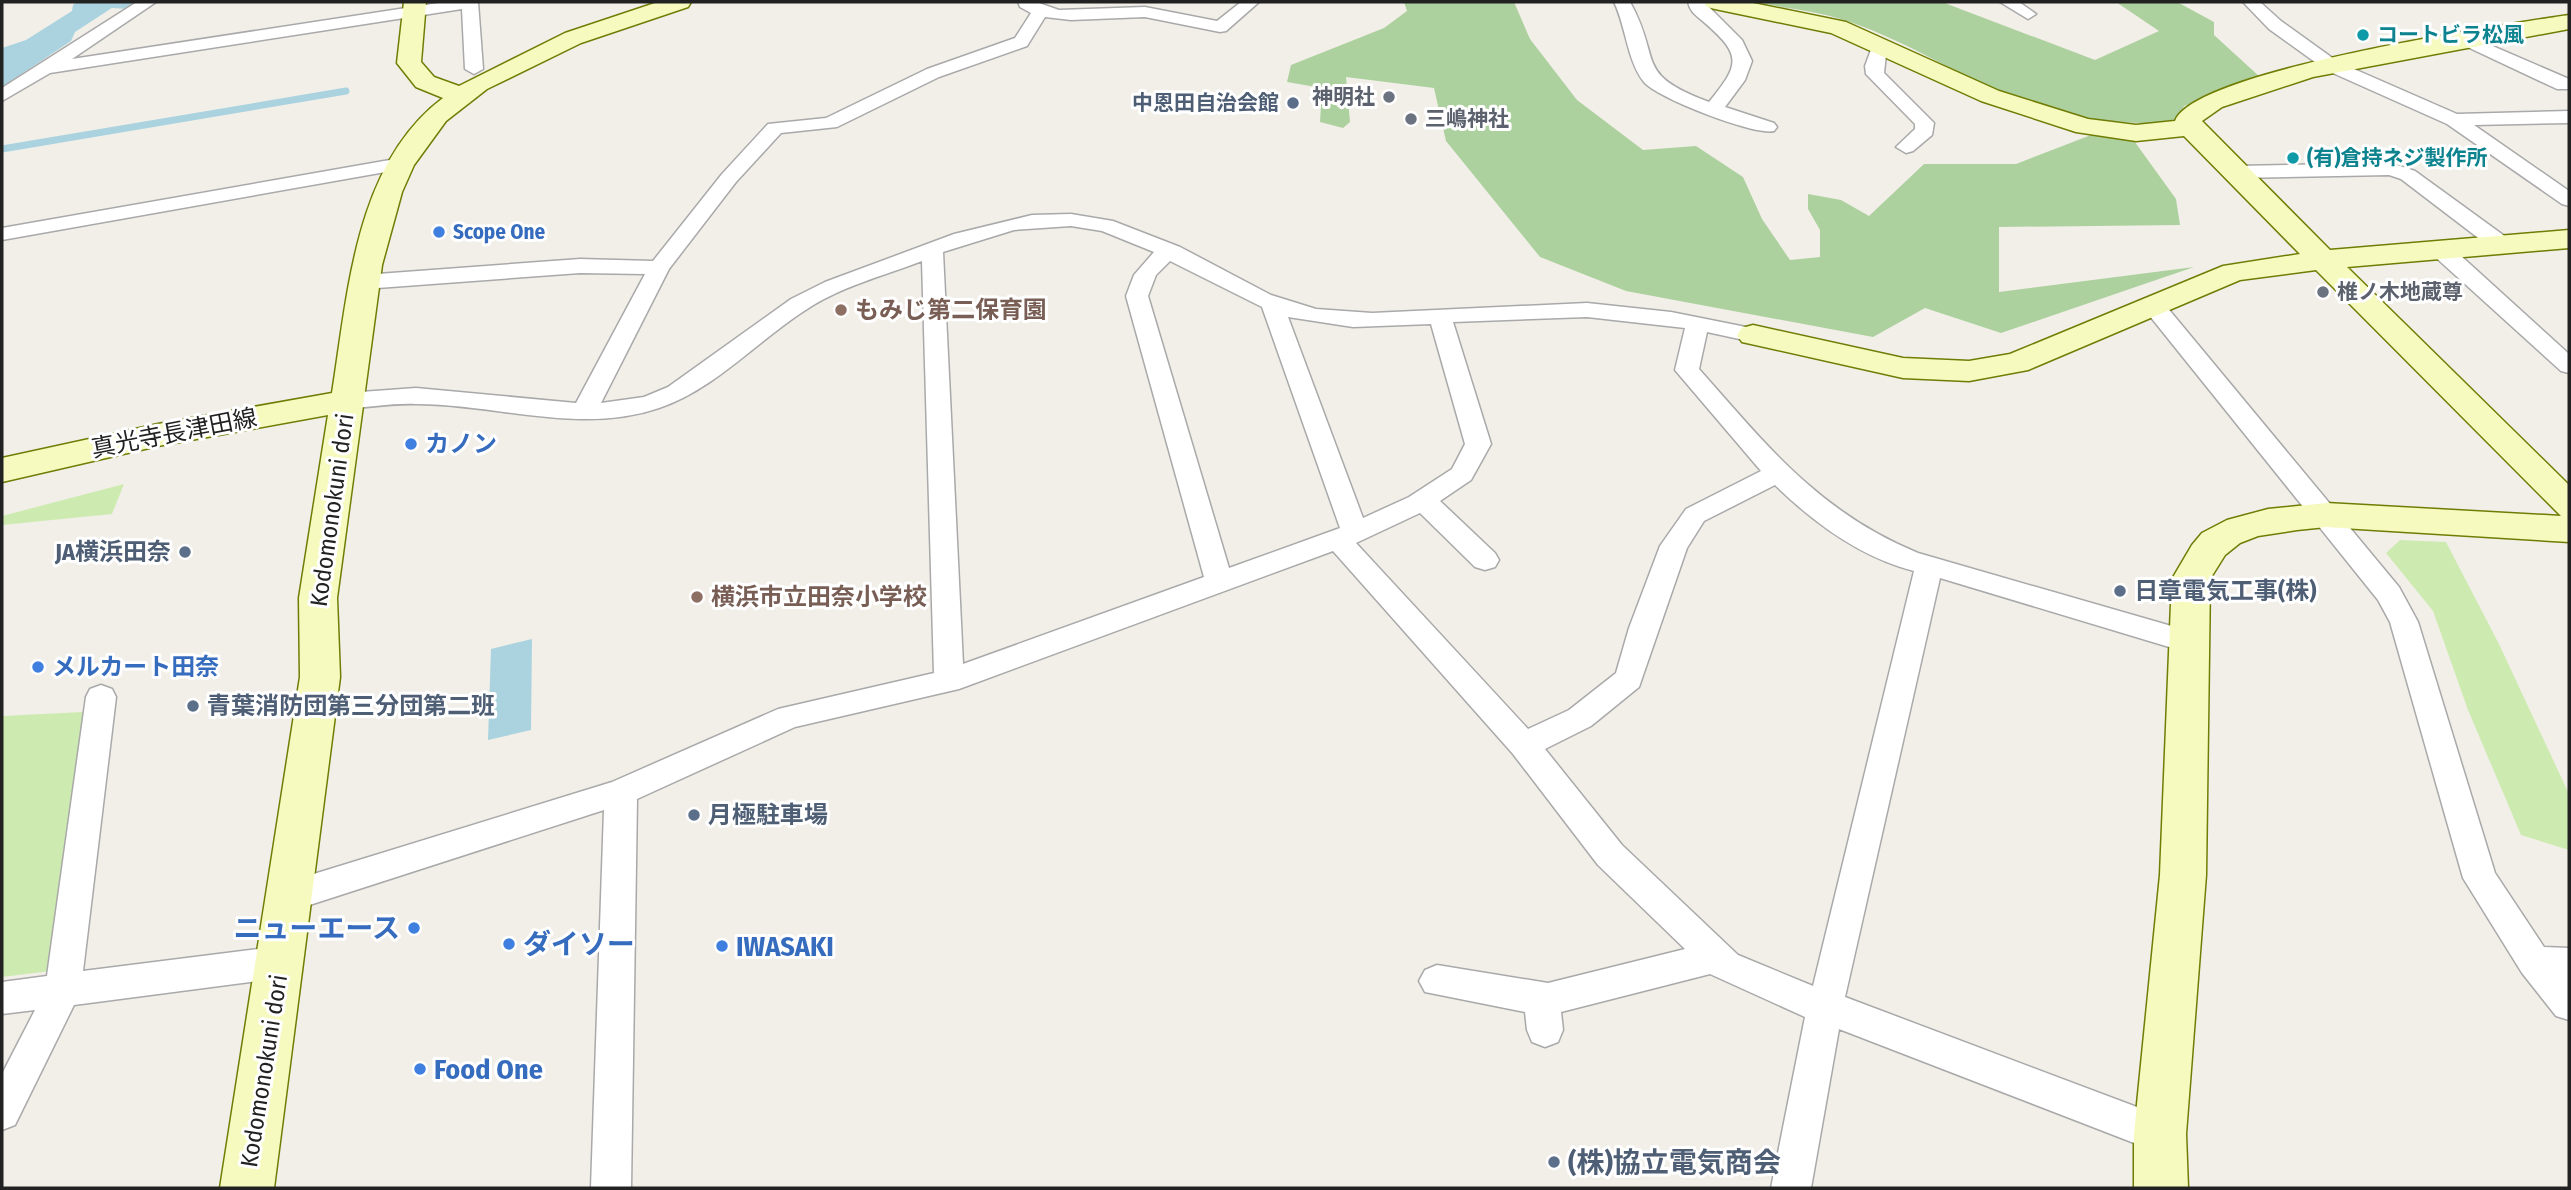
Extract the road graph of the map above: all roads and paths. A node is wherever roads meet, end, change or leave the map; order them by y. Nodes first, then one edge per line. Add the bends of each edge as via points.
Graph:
1 (148, 2) edge
2 (680, 2) edge
3 (1135, 2) edge
4 (1251, 2) edge
5 (1622, 2) edge
6 (1696, 2) edge
7 (1715, 2) edge
8 (2008, 2) edge
9 (2251, 2) edge
10 (470, 3) edge
11 (414, 7) edge
12 (1031, 7) edge
13 (1119, 11) junction
14 (2028, 14) dead end
15 (2569, 22) edge
16 (2468, 40) junction
17 (1889, 48) junction
18 (2332, 66) junction
19 (41, 69) junction
20 (474, 69) dead end
21 (2569, 84) edge
22 (2, 96) edge
23 (460, 96) junction
24 (2569, 117) edge
25 (2454, 120) junction
26 (2190, 127) junction
27 (1906, 147) dead end
28 (401, 164) junction
29 (2237, 173) junction
30 (2569, 200) edge
31 (2, 234) edge
32 (2569, 239) edge
33 (2502, 245) junction
34 (932, 250) junction
35 (2441, 250) junction
36 (1167, 253) junction
37 (2325, 262) junction
38 (659, 268) junction
39 (364, 282) junction
40 (1272, 303) junction
41 (2153, 305) junction
42 (1440, 316) junction
43 (1698, 323) junction
44 (1753, 335) joint
45 (2569, 366) edge
46 (347, 401) junction
47 (584, 411) junction
48 (2, 470) edge
49 (1778, 473) junction
50 (1423, 500) junction
51 (2569, 506) edge
52 (2326, 516) junction
53 (2569, 528) edge
54 (1346, 536) junction
55 (1485, 560) dead end
56 (1929, 567) junction
57 (1220, 580) junction
58 (2189, 642) junction
59 (949, 681) junction
60 (101, 697) dead end
61 (1524, 745) junction
62 (621, 792) junction
63 (291, 896) junction
64 (1715, 957) junction
65 (281, 962) junction
66 (2534, 962) junction
67 (2569, 964) edge
68 (1437, 981) dead end
69 (64, 991) junction
70 (2, 998) edge
71 (2569, 1004) edge
72 (1825, 1009) junction
73 (2, 1112) edge
74 (2160, 1135) junction
75 (247, 1188) edge
76 (611, 1188) edge
77 (1791, 1188) edge
78 (2161, 1188) edge

1 - 19 street
2 - 23 street, Kodomonokuni dori via 545,50
3 - 13 street
4 - 13 street via 1220,27 1175,16
5 - 6 street via 1651,81 1713,110 1744,62 1741,50
7 - 17 street via 1838,27
8 - 14 street
9 - 18 street
10 - 11 street
10 - 20 street
11 - 19 street
11 - 23 street via 408,54 413,71 425,82
12 - 13 street via 1067,16
12 - 38 street via 1021,41 944,69 830,123 775,128 729,178
15 - 16 street
16 - 18 street
16 - 21 street
17 - 26 street via 1990,96 2085,126 2136,133
17 - 27 street via 1878,51 1875,74 1924,123 1925,131
18 - 25 street
18 - 26 street via 2212,101 2188,119
19 - 22 street
23 - 28 street, Kodomonokuni dori via 422,133
24 - 25 street
25 - 30 street
26 - 29 street
28 - 31 street
28 - 39 street, Kodomonokuni dori via 379,221
29 - 33 street via 2391,169 2408,175
29 - 37 street
32 - 33 street
33 - 35 street
34 - 36 street via 999,227 1048,219 1115,227
34 - 47 street via 802,303 683,391 641,407
34 - 59 street
35 - 37 street
35 - 45 street
36 - 40 street
36 - 57 street via 1141,278 1137,296
37 - 41 street via 2234,272
37 - 51 street
38 - 39 street via 580,266
38 - 47 street
39 - 46 street, Kodomonokuni dori
40 - 42 street via 1315,316 1360,320
40 - 54 street
41 - 44 street via 2017,363 1969,370 1903,368
41 - 52 street
42 - 43 street via 1587,310
42 - 50 street via 1478,444 1461,474
43 - 44 street
43 - 49 street via 1687,370
46 - 47 street via 416,396
46 - 48 street, 真光寺長津田線 via 158,435
46 - 63 street, Kodomonokuni dori via 318,598 320,677
49 - 56 street via 1833,524
49 - 61 street via 1695,515 1674,546 1629,679 1580,718
50 - 54 street
50 - 55 street
52 - 53 street
52 - 58 street via 2247,526 2213,543 2191,579
52 - 66 street via 2389,594 2404,622 2480,878
54 - 57 street
54 - 61 street
56 - 58 street
56 - 72 street
57 - 59 street
58 - 74 street via 2183,875
59 - 62 street via 789,717
60 - 69 street
61 - 64 street via 1610,855
62 - 63 street
62 - 76 street
63 - 65 street, Kodomonokuni dori
64 - 68 street via 1543,1014
64 - 72 street
65 - 69 street
65 - 75 street, Kodomonokuni dori
66 - 67 street
66 - 71 street
69 - 70 street
69 - 73 street
72 - 74 street
72 - 77 street
74 - 78 street

